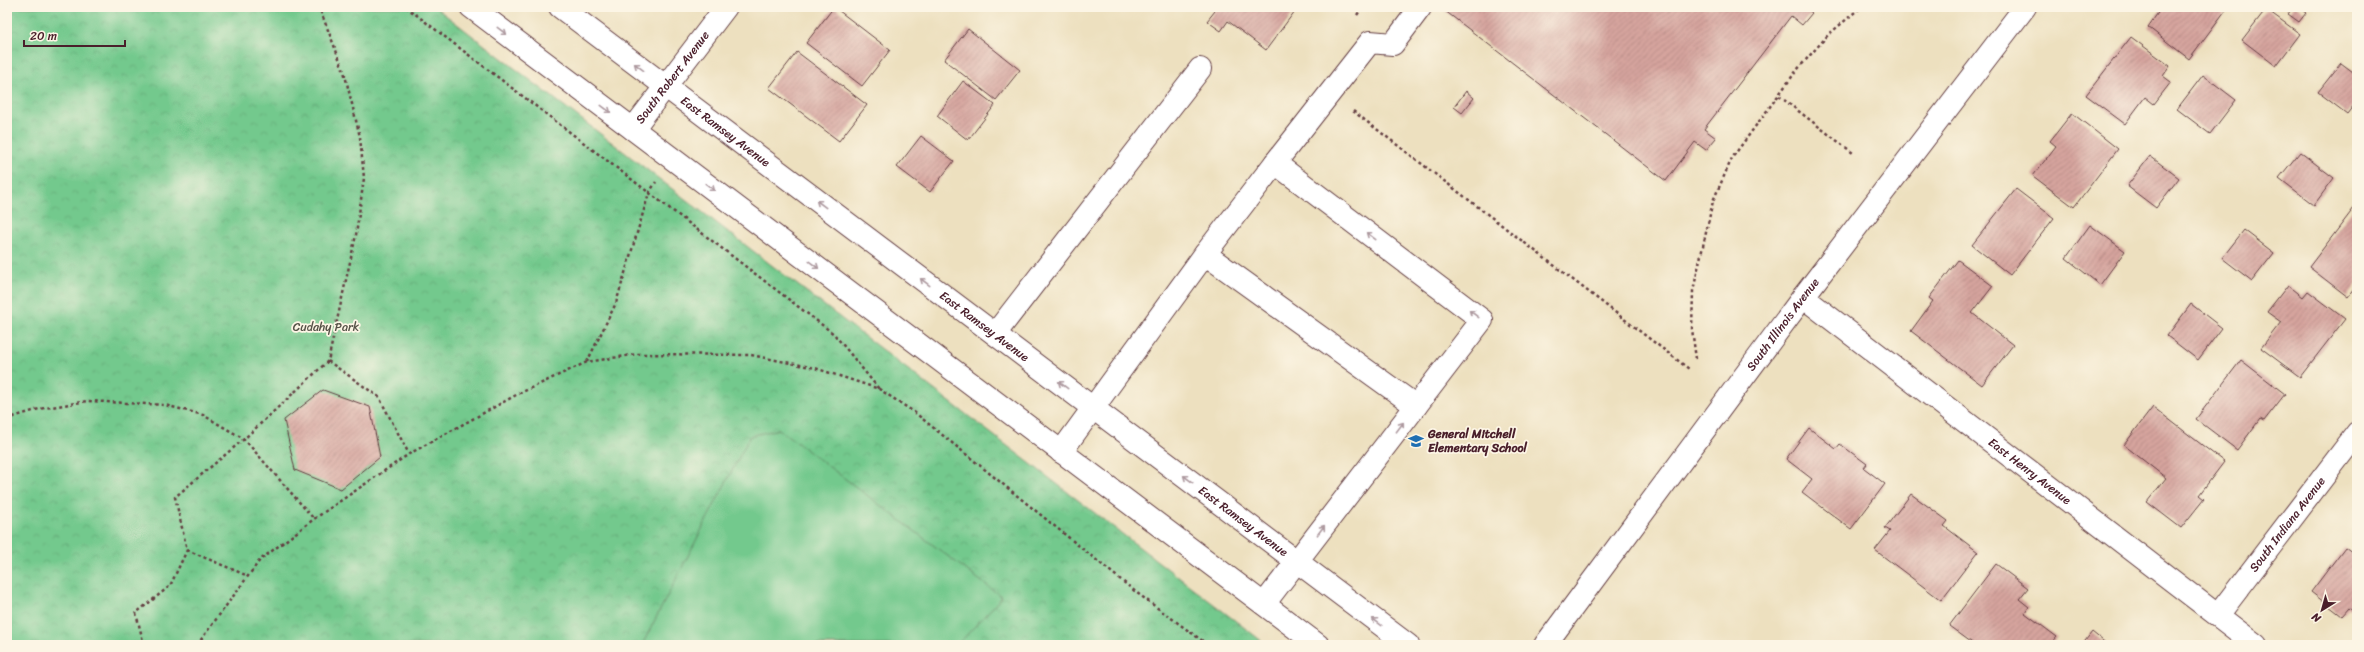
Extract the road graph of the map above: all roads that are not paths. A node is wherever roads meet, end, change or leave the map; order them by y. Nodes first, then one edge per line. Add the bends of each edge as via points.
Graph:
1 (471, 7) edge
2 (560, 7) edge
3 (726, 7) edge
4 (2025, 7) edge
5 (1420, 8) edge
6 (1200, 69) dead end
7 (665, 87) junction
8 (633, 129) junction
9 (1275, 163) junction
10 (1205, 254) junction
11 (1803, 297) junction
12 (995, 334) junction
13 (1416, 406) junction
14 (1094, 409) junction
15 (2357, 433) edge
16 (1061, 452) junction
17 (1297, 561) junction
18 (1264, 604) junction
19 (2218, 616) junction
20 (1318, 645) edge
21 (1408, 645) edge
22 (1545, 645) edge
23 (2256, 645) edge

1 -> 8 street
7 -> 2 street, East Ramsey Avenue
3 - 7 street, South Robert Avenue
4 - 11 street, South Illinois Avenue
5 - 9 street via 1393,44 1370,42
6 - 12 street
7 - 8 street, South Robert Avenue
12 -> 7 street, East Ramsey Avenue
8 -> 16 street
9 - 10 street
13 -> 9 street via 1482,320
10 - 13 street
10 - 14 street
11 - 19 street, East Henry Avenue
11 - 22 street, South Illinois Avenue
14 -> 12 street, East Ramsey Avenue
17 -> 13 street
14 - 16 street
17 -> 14 street, East Ramsey Avenue
15 - 19 street, South Indiana Avenue
16 - 18 street
17 - 18 street
21 -> 17 street, East Ramsey Avenue
18 - 20 street
19 - 23 street, East Henry Avenue

